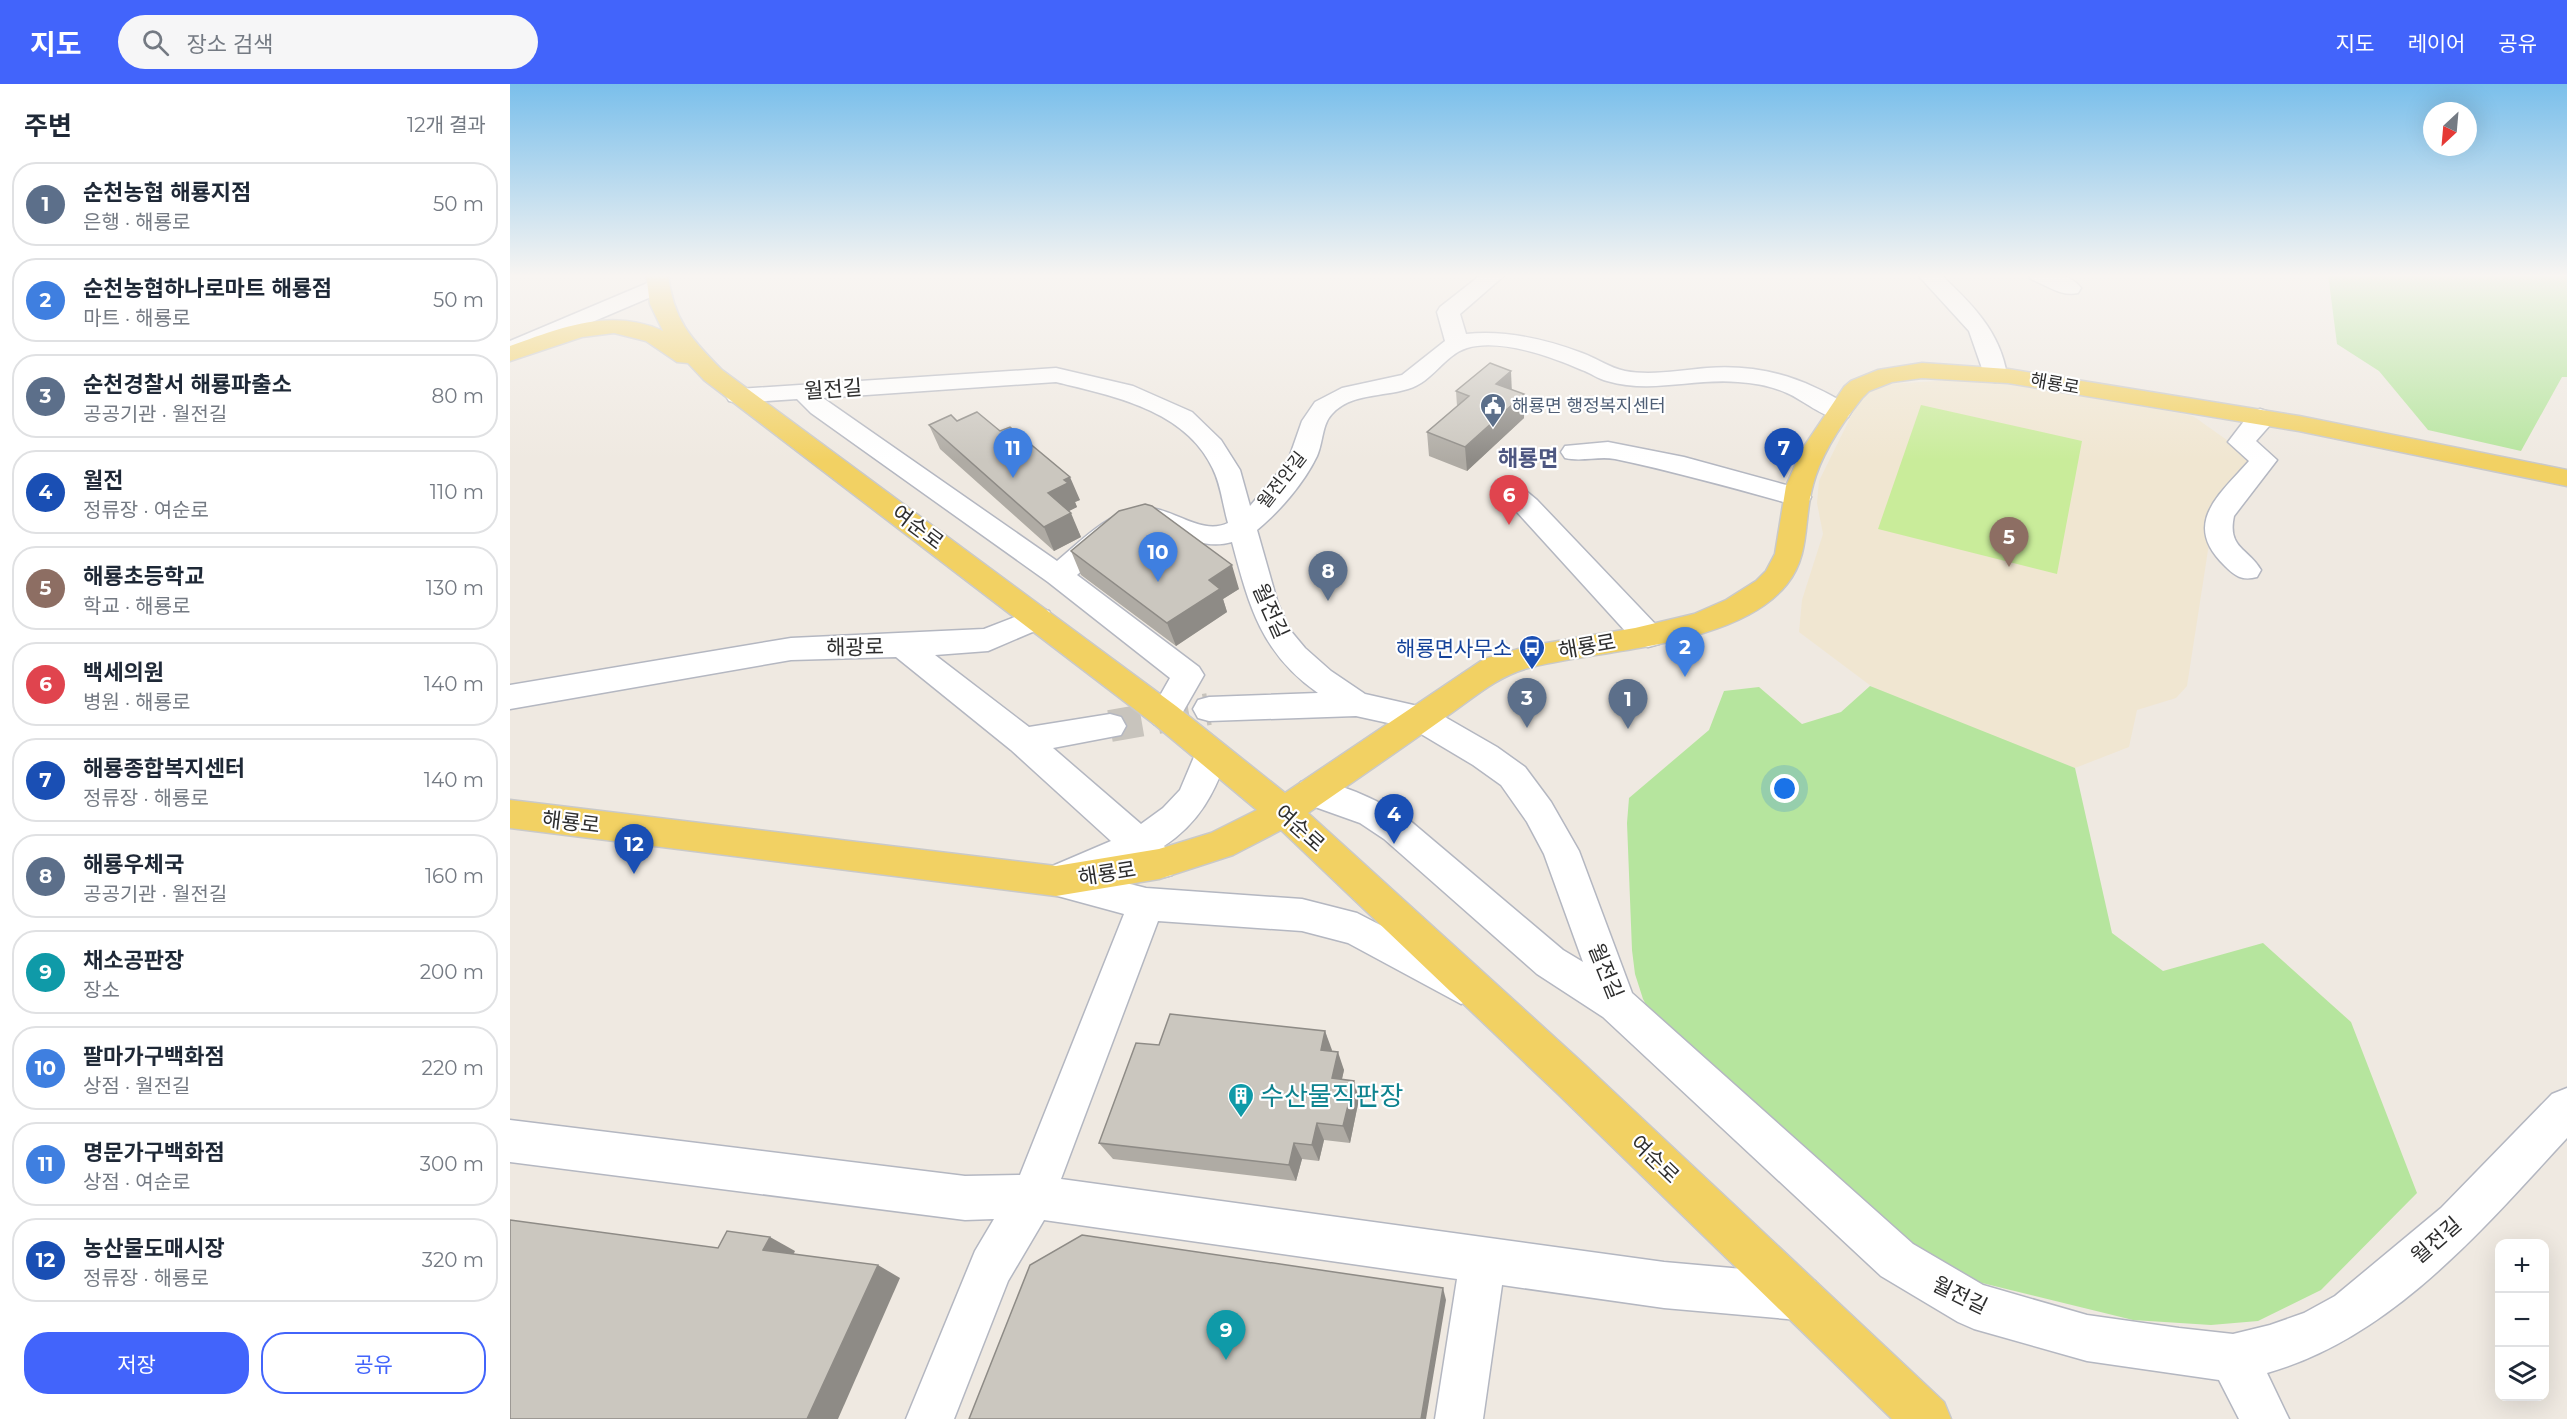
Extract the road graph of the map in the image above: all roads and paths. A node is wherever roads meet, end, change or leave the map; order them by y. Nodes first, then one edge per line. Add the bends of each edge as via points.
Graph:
1 (534, 336) edge
2 (539, 336) edge
3 (558, 336) edge
4 (654, 336) edge
5 (677, 336) edge
6 (1455, 336) edge
7 (1983, 336) edge
8 (1457, 343) junction
9 (510, 350) edge
10 (713, 375) junction
11 (1995, 375) junction
12 (802, 391) junction
13 (738, 396) junction
14 (1839, 412) junction
15 (2260, 417) junction
16 (1574, 452) dead end
17 (2567, 478) edge
18 (1505, 487) dead end
19 (1798, 496) junction
20 (1243, 528) junction
21 (2247, 570) dead end
22 (1058, 575) junction
23 (1038, 618) junction
24 (1648, 636) junction
25 (903, 646) junction
26 (510, 697) edge
27 (1356, 704) junction
28 (1209, 709) tunnel mouth
29 (1165, 715) junction
30 (1420, 718) junction
31 (1110, 726) tunnel mouth
32 (1023, 741) junction
33 (1211, 754) junction
34 (1299, 802) junction
35 (510, 814) edge
36 (1149, 854) junction
37 (1056, 881) junction
38 (1146, 904) junction
39 (1479, 995) junction
40 (1617, 1004) junction
41 (2565, 1112) edge
42 (510, 1141) edge
43 (1033, 1197) junction
44 (1483, 1259) junction
45 (1799, 1297) junction
46 (2233, 1358) junction
47 (930, 1419) edge
48 (1459, 1419) edge
49 (1927, 1419) edge
50 (2265, 1419) edge

1 - 9 street
2 - 9 street
3 - 9 main road
4 - 10 main road
5 - 10 main road, 여순로
6 - 8 street
7 - 11 street via 1994,354
8 - 14 street via 1495,340 1531,345 1614,375 1652,381 1747,375 1795,385
8 - 20 street, 월전안길 via 1428,370 1409,381 1345,395 1322,408 1311,423 1312,438 1300,463
10 - 13 main road, 여순로
11 - 14 main road, 해룡로 via 1929,371 1886,377 1857,388
11 - 15 main road, 해룡로
12 - 13 street, 월전길
12 - 20 street, 월전길 via 1056,375 1124,391 1183,417 1212,446 1227,470
12 - 22 street via 820,408
13 - 23 main road, 여순로
14 - 19 main road, 해룡로 via 1804,472
15 - 17 main road, 해룡로
15 - 21 street via 2241,442 2264,460 2225,505 2218,531 2222,549
16 - 19 street via 1608,450 1684,465
18 - 24 street, 해룡로
19 - 24 main road, 해룡로 via 1790,555 1769,586 1715,618
20 - 22 street via 1207,536 1157,518 1138,517
20 - 27 street, 월전길 via 1263,604 1278,635 1294,656
22 - 29 street via 1188,675
23 - 25 street via 988,640
23 - 29 main road, 여순로
24 - 30 main road, 해룡로 via 1524,657 1496,668
25 - 26 street, 해광로 via 791,649
25 - 32 street, 해광로
27 - 28 street
27 - 30 street, 월전길
29 - 33 main road, 여순로
30 - 34 main road, 해룡로
30 - 40 street, 월전길 via 1513,776 1539,812 1561,851
31 - 32 street
32 - 36 street, 해광로
33 - 34 main road, 여순로
33 - 36 street via 1202,782
34 - 36 main road, 해룡로 via 1221,845
34 - 39 main road, 여순로
34 - 40 street via 1372,813 1396,829 1550,962
35 - 37 main road, 해룡로
36 - 37 street
37 - 38 street
38 - 39 street via 1302,915 1357,929
38 - 43 street
39 - 45 main road, 여순로
40 - 46 street, 월전길 via 1897,1260 1937,1286 1974,1306 2087,1338
41 - 46 street, 월전길 via 2457,1224 2351,1312 2316,1332
42 - 43 street via 965,1198
43 - 44 street
43 - 47 street via 991,1267
44 - 45 street via 1664,1285
44 - 48 street
45 - 49 main road, 여순로
46 - 50 street

